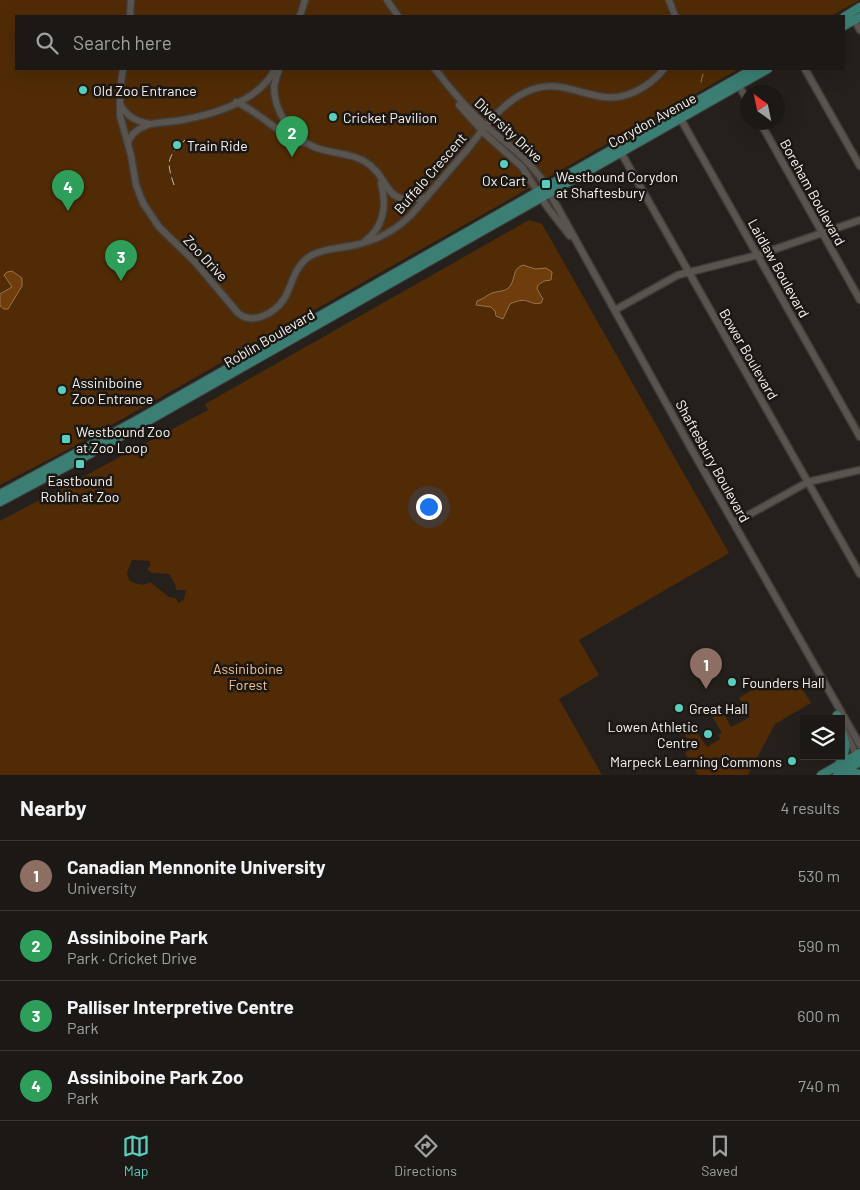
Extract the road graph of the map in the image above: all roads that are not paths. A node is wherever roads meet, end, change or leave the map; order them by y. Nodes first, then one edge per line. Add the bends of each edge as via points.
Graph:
1 (131, 0) edge
2 (305, 0) edge
3 (387, 0) edge
4 (669, 0) edge
5 (860, 7) edge
6 (130, 15) edge
7 (300, 15) edge
8 (397, 15) edge
9 (675, 15) edge
10 (852, 17) edge
11 (860, 30) edge
12 (123, 70) edge
13 (274, 70) edge
14 (279, 70) edge
15 (437, 70) edge
16 (663, 70) edge
17 (752, 70) edge
18 (766, 70) edge
19 (806, 70) edge
20 (737, 82) junction
21 (740, 87) edge
22 (236, 102) junction
23 (120, 104) junction
24 (679, 115) junction
25 (150, 124) junction
26 (484, 128) junction
27 (764, 130) edge
28 (128, 143) junction
29 (312, 146) junction
30 (619, 149) junction
31 (860, 166) edge
32 (380, 178) junction
33 (543, 192) junction
34 (427, 197) junction
35 (860, 220) edge
36 (822, 234) junction
37 (362, 243) junction
38 (758, 255) junction
39 (688, 273) junction
40 (860, 300) edge
41 (615, 310) junction
42 (860, 437) edge
43 (860, 470) edge
44 (808, 482) junction
45 (0, 494) edge
46 (0, 502) edge
47 (734, 523) junction
48 (860, 574) edge
49 (828, 690) junction
50 (837, 715) edge
51 (845, 732) edge
52 (860, 745) edge
53 (859, 759) edge
54 (841, 760) edge
55 (838, 765) junction
56 (838, 774) edge
57 (860, 774) edge
58 (820, 775) edge

1 - 6 street
2 - 7 street
3 - 8 street
4 - 9 street
5 - 10 main road
10 - 11 street
12 - 23 street, Zoo Drive
13 - 22 street via 264,84
14 - 29 street via 274,88 279,110 292,130
15 - 26 street, Diversity Drive via 453,94
16 - 26 street, Buffalo Crescent via 642,88 616,97 562,86 534,89 510,102
17 - 20 main road, Corydon Avenue
18 - 20 main road, Corydon Avenue
19 - 31 street
20 - 21 street
20 - 24 main road, Corydon Avenue
22 - 25 street via 204,115
22 - 29 street via 284,135
23 - 25 street via 132,117
23 - 28 street, Zoo Drive
24 - 30 main road, Corydon Avenue
24 - 38 street, Laidlaw Boulevard
25 - 28 street via 135,132
26 - 33 street, Diversity Drive via 529,163 537,173
26 - 34 street, Buffalo Crescent
27 - 36 street, Boreham Boulevard
28 - 37 street, Zoo Drive via 136,185 150,215 243,317 261,316 278,305 297,269 311,256
29 - 32 street via 358,158 374,168
30 - 33 main road, Corydon Avenue
30 - 39 street, Bower Boulevard
32 - 34 street via 401,199 409,201
32 - 37 street via 383,215 374,233
33 - 41 street, Shaftesbury Boulevard
33 - 45 main road, Roblin Boulevard
33 - 46 main road, Roblin Boulevard via 93,452
34 - 37 street, Buffalo Crescent via 399,226
35 - 36 street
36 - 38 street
36 - 40 street, Boreham Boulevard
38 - 39 street
38 - 42 street, Laidlaw Boulevard
39 - 41 street via 678,275
39 - 44 street, Bower Boulevard
41 - 47 street, Shaftesbury Boulevard
43 - 44 street
44 - 47 street
44 - 48 street, Bower Boulevard
47 - 49 street, Shaftesbury Boulevard
49 - 50 street, Shaftesbury Boulevard
49 - 52 street, Shaftesbury Boulevard
51 - 53 street
53 - 55 main road
53 - 56 main road
54 - 55 main road
55 - 58 main road
56 - 57 main road

